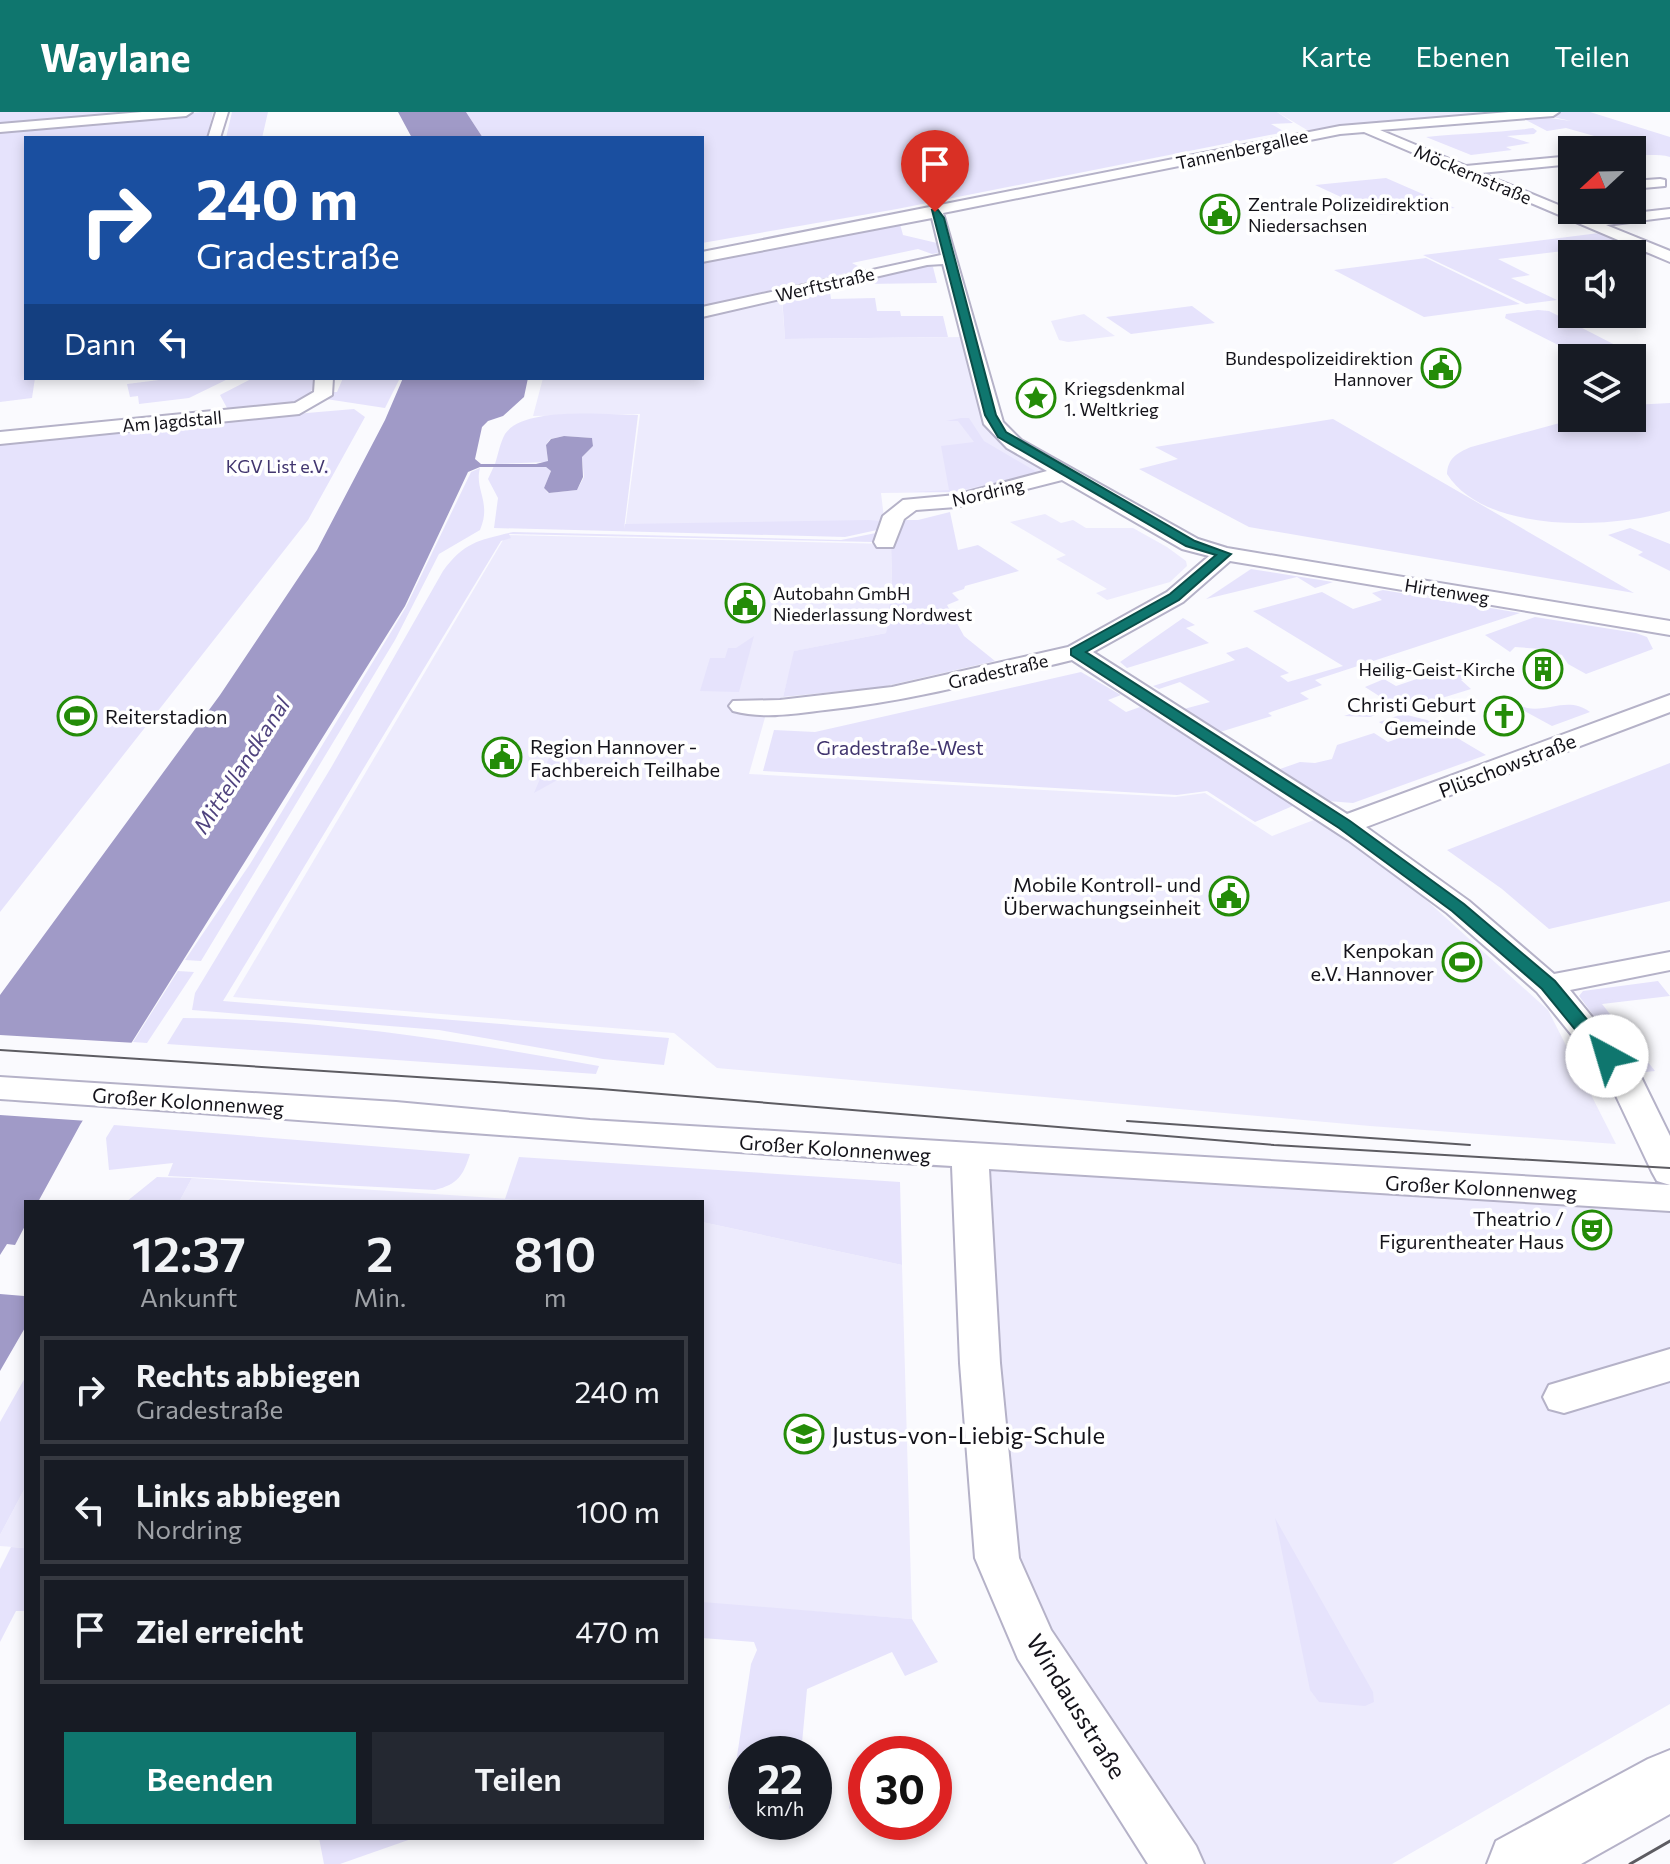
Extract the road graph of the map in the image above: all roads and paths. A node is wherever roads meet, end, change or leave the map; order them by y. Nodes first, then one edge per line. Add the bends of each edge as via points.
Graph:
1 (186, 112) edge
2 (222, 112) edge
3 (1553, 112) edge
4 (1306, 124) dead end
5 (0, 128) edge
6 (1363, 128) junction
7 (1325, 132) junction
8 (215, 136) edge
9 (1558, 161) edge
10 (1465, 170) junction
11 (1660, 183) dead end
12 (1646, 184) edge
13 (1558, 192) edge
14 (1524, 195) junction
15 (1558, 209) edge
16 (935, 212) junction
17 (1670, 213) edge
18 (1646, 216) edge
19 (1593, 224) edge
20 (704, 257) edge
21 (1670, 257) edge
22 (949, 259) junction
23 (704, 312) edge
24 (324, 380) edge
25 (0, 438) edge
26 (1065, 473) junction
27 (885, 542) dead end
28 (1225, 554) junction
29 (1670, 628) edge
30 (1076, 652) junction
31 (1670, 703) edge
32 (742, 706) dead end
33 (1344, 825) junction
34 (1670, 961) edge
35 (1548, 985) junction
36 (0, 1088) edge
37 (970, 1157) junction
38 (1670, 1172) edge
39 (1670, 1198) edge
40 (1670, 1365) edge
41 (1564, 1397) dead end
42 (1670, 1780) edge
43 (1178, 1864) edge
44 (1519, 1864) edge

1 - 5 street
2 - 8 street
3 - 6 street, Tannenbergallee
4 - 7 street
6 - 7 street, Tannenbergallee
6 - 10 street, Möckernstraße
7 - 16 street, Tannenbergallee
9 - 10 street
10 - 14 street, Möckernstraße
11 - 12 street
13 - 14 street
14 - 15 street, Möckernstraße
16 - 20 street, Tannenbergallee
16 - 22 street, Nordring
17 - 18 street
19 - 21 street, Möckernstraße
22 - 23 street, Werftstraße
22 - 26 street, Nordring via 994,424 1014,444
24 - 25 street, Am Jagdstall via 323,395 290,409
26 - 27 street, Nordring via 956,501 910,504 894,516
26 - 28 street, Nordring via 1190,544
28 - 29 street, Hirtenweg
28 - 30 street, Gradestraße via 1175,597
30 - 32 street, Gradestraße via 892,695 808,706
30 - 33 street
31 - 33 street, Plüschowstraße
33 - 35 street via 1458,907
34 - 35 street
35 - 38 street via 1624,1077
36 - 37 street, Großer Kolonnenweg
37 - 39 street, Großer Kolonnenweg
37 - 43 street, Windausstraße via 997,1558 1034,1644
40 - 41 street
42 - 44 main road

